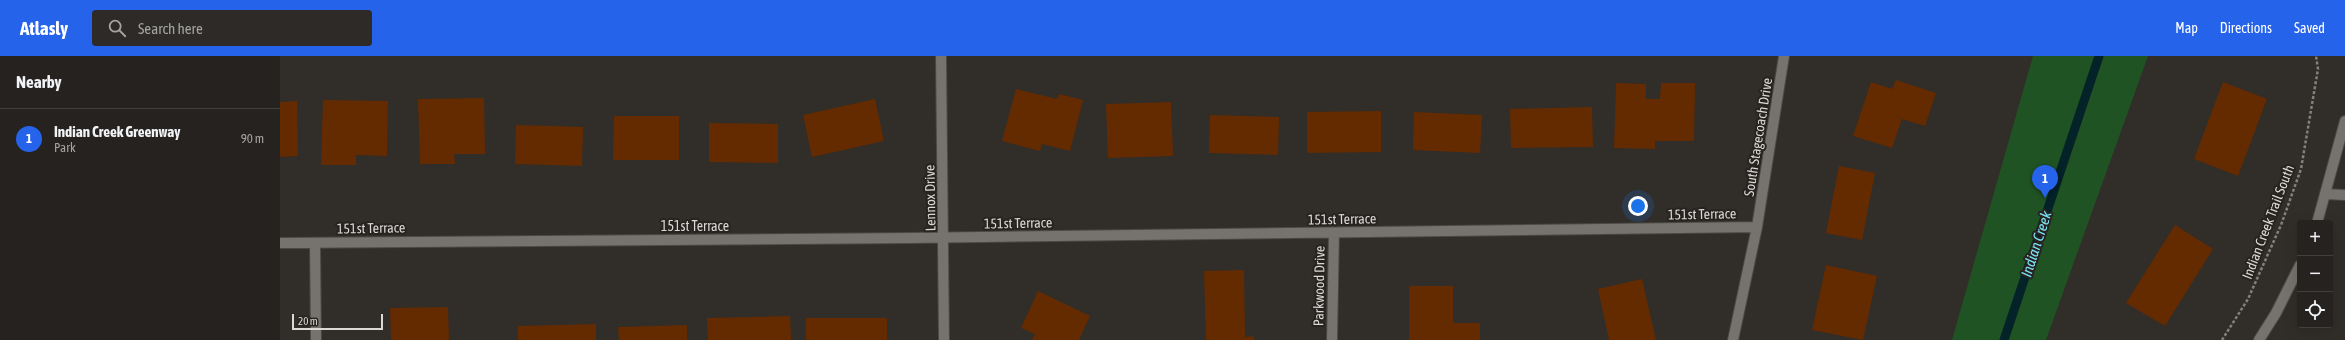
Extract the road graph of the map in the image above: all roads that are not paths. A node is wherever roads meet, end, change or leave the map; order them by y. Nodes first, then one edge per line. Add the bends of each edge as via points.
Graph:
1 (941, 56) edge
2 (1784, 56) edge
3 (2345, 120) edge
4 (2326, 194) junction
5 (2345, 195) edge
6 (2318, 220) edge
7 (1757, 227) junction
8 (1334, 233) junction
9 (944, 238) junction
10 (280, 243) edge
11 (315, 243) junction
12 (2297, 271) edge
13 (316, 340) edge
14 (944, 340) edge
15 (1332, 340) edge
16 (1733, 340) edge
17 (2259, 340) edge

1 - 9 street, Lennox Drive
2 - 7 street, South Stagecoach Drive
3 - 4 street
4 - 5 street
4 - 6 street
7 - 8 street, 151st Terrace
7 - 16 street, South Stagecoach Drive
8 - 9 street, 151st Terrace
8 - 15 street, Parkwood Drive
9 - 11 street, 151st Terrace
9 - 14 street, Lennox Drive
10 - 11 street, 151st Terrace
11 - 13 street
12 - 17 street

